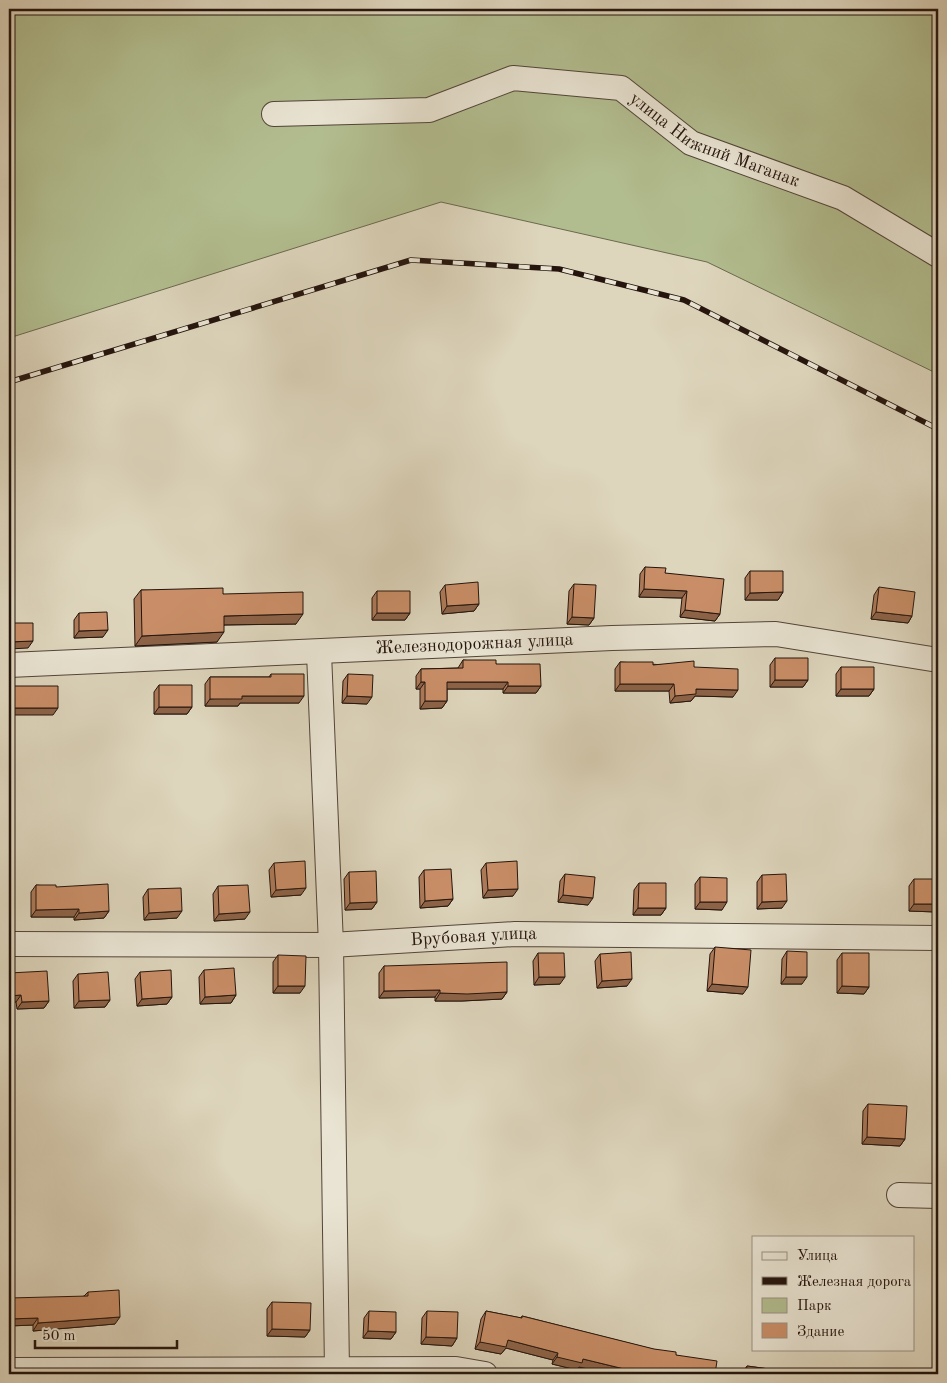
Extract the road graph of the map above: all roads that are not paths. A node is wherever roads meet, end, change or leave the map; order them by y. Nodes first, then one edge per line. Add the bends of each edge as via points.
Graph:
1 (274, 114) dead end
2 (938, 255) edge
3 (319, 653) junction
4 (938, 660) edge
5 (9, 665) edge
6 (938, 938) edge
7 (9, 944) edge
8 (331, 945) junction
9 (899, 1195) dead end
10 (938, 1196) edge
11 (9, 1370) edge
12 (337, 1370) junction
13 (455, 1372) edge
14 (485, 1374) edge

1 - 2 street, улица Нижний Маганак via 430,110 513,78 620,88 691,143 842,198
3 - 4 street, Железнодорожная улица via 612,638 776,634
3 - 5 street, Железнодорожная улица
3 - 8 street
6 - 8 street, Врубовая улица via 514,934
7 - 8 street, Врубовая улица
8 - 12 street
9 - 10 street
11 - 12 street
12 - 13 street
13 - 14 street

